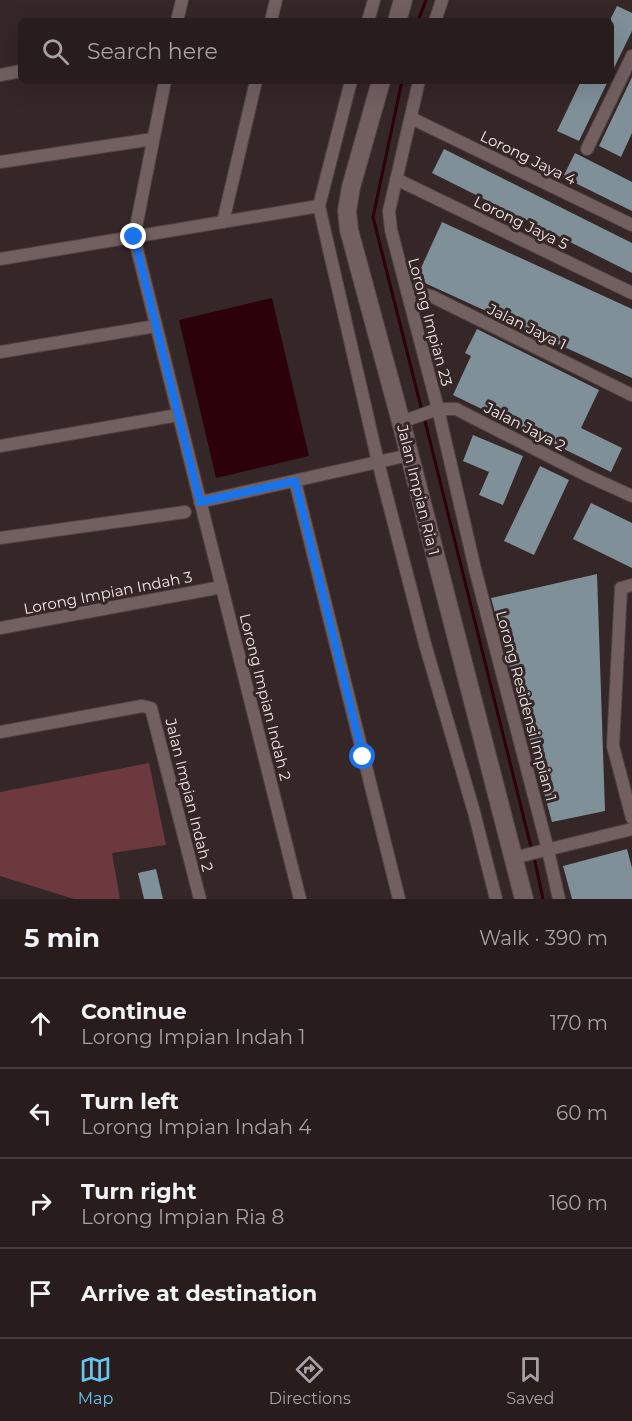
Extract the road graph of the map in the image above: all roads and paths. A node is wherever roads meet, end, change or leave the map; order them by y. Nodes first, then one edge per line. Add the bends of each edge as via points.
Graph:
1 (182, 0) edge
2 (276, 0) edge
3 (374, 0) edge
4 (403, 0) edge
5 (442, 0) edge
6 (178, 18) edge
7 (272, 18) edge
8 (369, 18) edge
9 (398, 18) edge
10 (436, 18) edge
11 (632, 56) edge
12 (18, 72) edge
13 (0, 75) edge
14 (164, 84) edge
15 (255, 84) edge
16 (350, 84) edge
17 (380, 84) edge
18 (418, 84) edge
19 (411, 118) junction
20 (153, 139) junction
21 (587, 149) dead end
22 (0, 162) edge
23 (396, 178) junction
24 (319, 206) junction
25 (223, 222) junction
26 (632, 225) edge
27 (134, 237) junction
28 (0, 259) edge
29 (407, 290) junction
30 (632, 293) edge
31 (156, 326) junction
32 (0, 352) edge
33 (632, 395) edge
34 (433, 411) junction
35 (178, 415) junction
36 (407, 420) junction
37 (0, 446) edge
38 (409, 455) junction
39 (378, 462) junction
40 (295, 481) junction
41 (632, 496) edge
42 (200, 502) junction
43 (185, 512) dead end
44 (0, 538) edge
45 (475, 569) joint
46 (632, 585) edge
47 (222, 587) junction
48 (0, 628) edge
49 (0, 732) edge
50 (632, 818) edge
51 (632, 829) edge
52 (544, 851) junction
53 (520, 856) junction
54 (200, 899) edge
55 (300, 899) edge
56 (399, 899) edge
57 (496, 899) edge
58 (524, 899) edge
59 (559, 899) edge

1 - 6 street
2 - 7 street
3 - 8 street
4 - 9 street
5 - 10 street
11 - 21 street
12 - 13 street
14 - 20 street
15 - 25 street
16 - 24 street, Jalan Impian Ria 1
17 - 36 street, Jalan Impian Ria 1 via 347,211 349,230
18 - 19 street, Lorong Impian 23
19 - 23 street, Lorong Impian 23
19 - 26 street, Lorong Jaya 4
20 - 22 street
20 - 27 street
23 - 29 street, Lorong Impian 23 via 389,210
23 - 30 street, Lorong Jaya 5
24 - 25 street
24 - 39 street, Jalan Impian Ria 1
25 - 27 street
27 - 28 street
27 - 31 street, Lorong Impian Indah 2
29 - 33 street, Jalan Jaya 1 via 430,296
29 - 34 street, Lorong Impian 23
31 - 32 street
31 - 35 street, Lorong Impian Indah 2
34 - 36 street
34 - 41 street, Jalan Jaya 2 via 456,409
34 - 45 street, Lorong Impian 23
35 - 37 street
35 - 42 street, Lorong Impian Indah 2
36 - 38 street, Jalan Impian Ria 1
38 - 39 street
38 - 53 street, Jalan Impian Ria 1
39 - 40 street
39 - 57 street, Jalan Impian Ria 1
40 - 42 street
40 - 56 street
42 - 47 street, Lorong Impian Indah 2
43 - 44 street
45 - 52 street, Lorong Residensi Impian 1
46 - 50 street via 621,588 613,746
47 - 48 street, Lorong Impian Indah 3
47 - 55 street, Lorong Impian Indah 2
49 - 54 street, Jalan Impian Indah 2 via 142,706 151,708
51 - 52 street
52 - 53 street
52 - 59 street, Lorong Residensi Impian 1
53 - 58 street, Jalan Impian Ria 1

